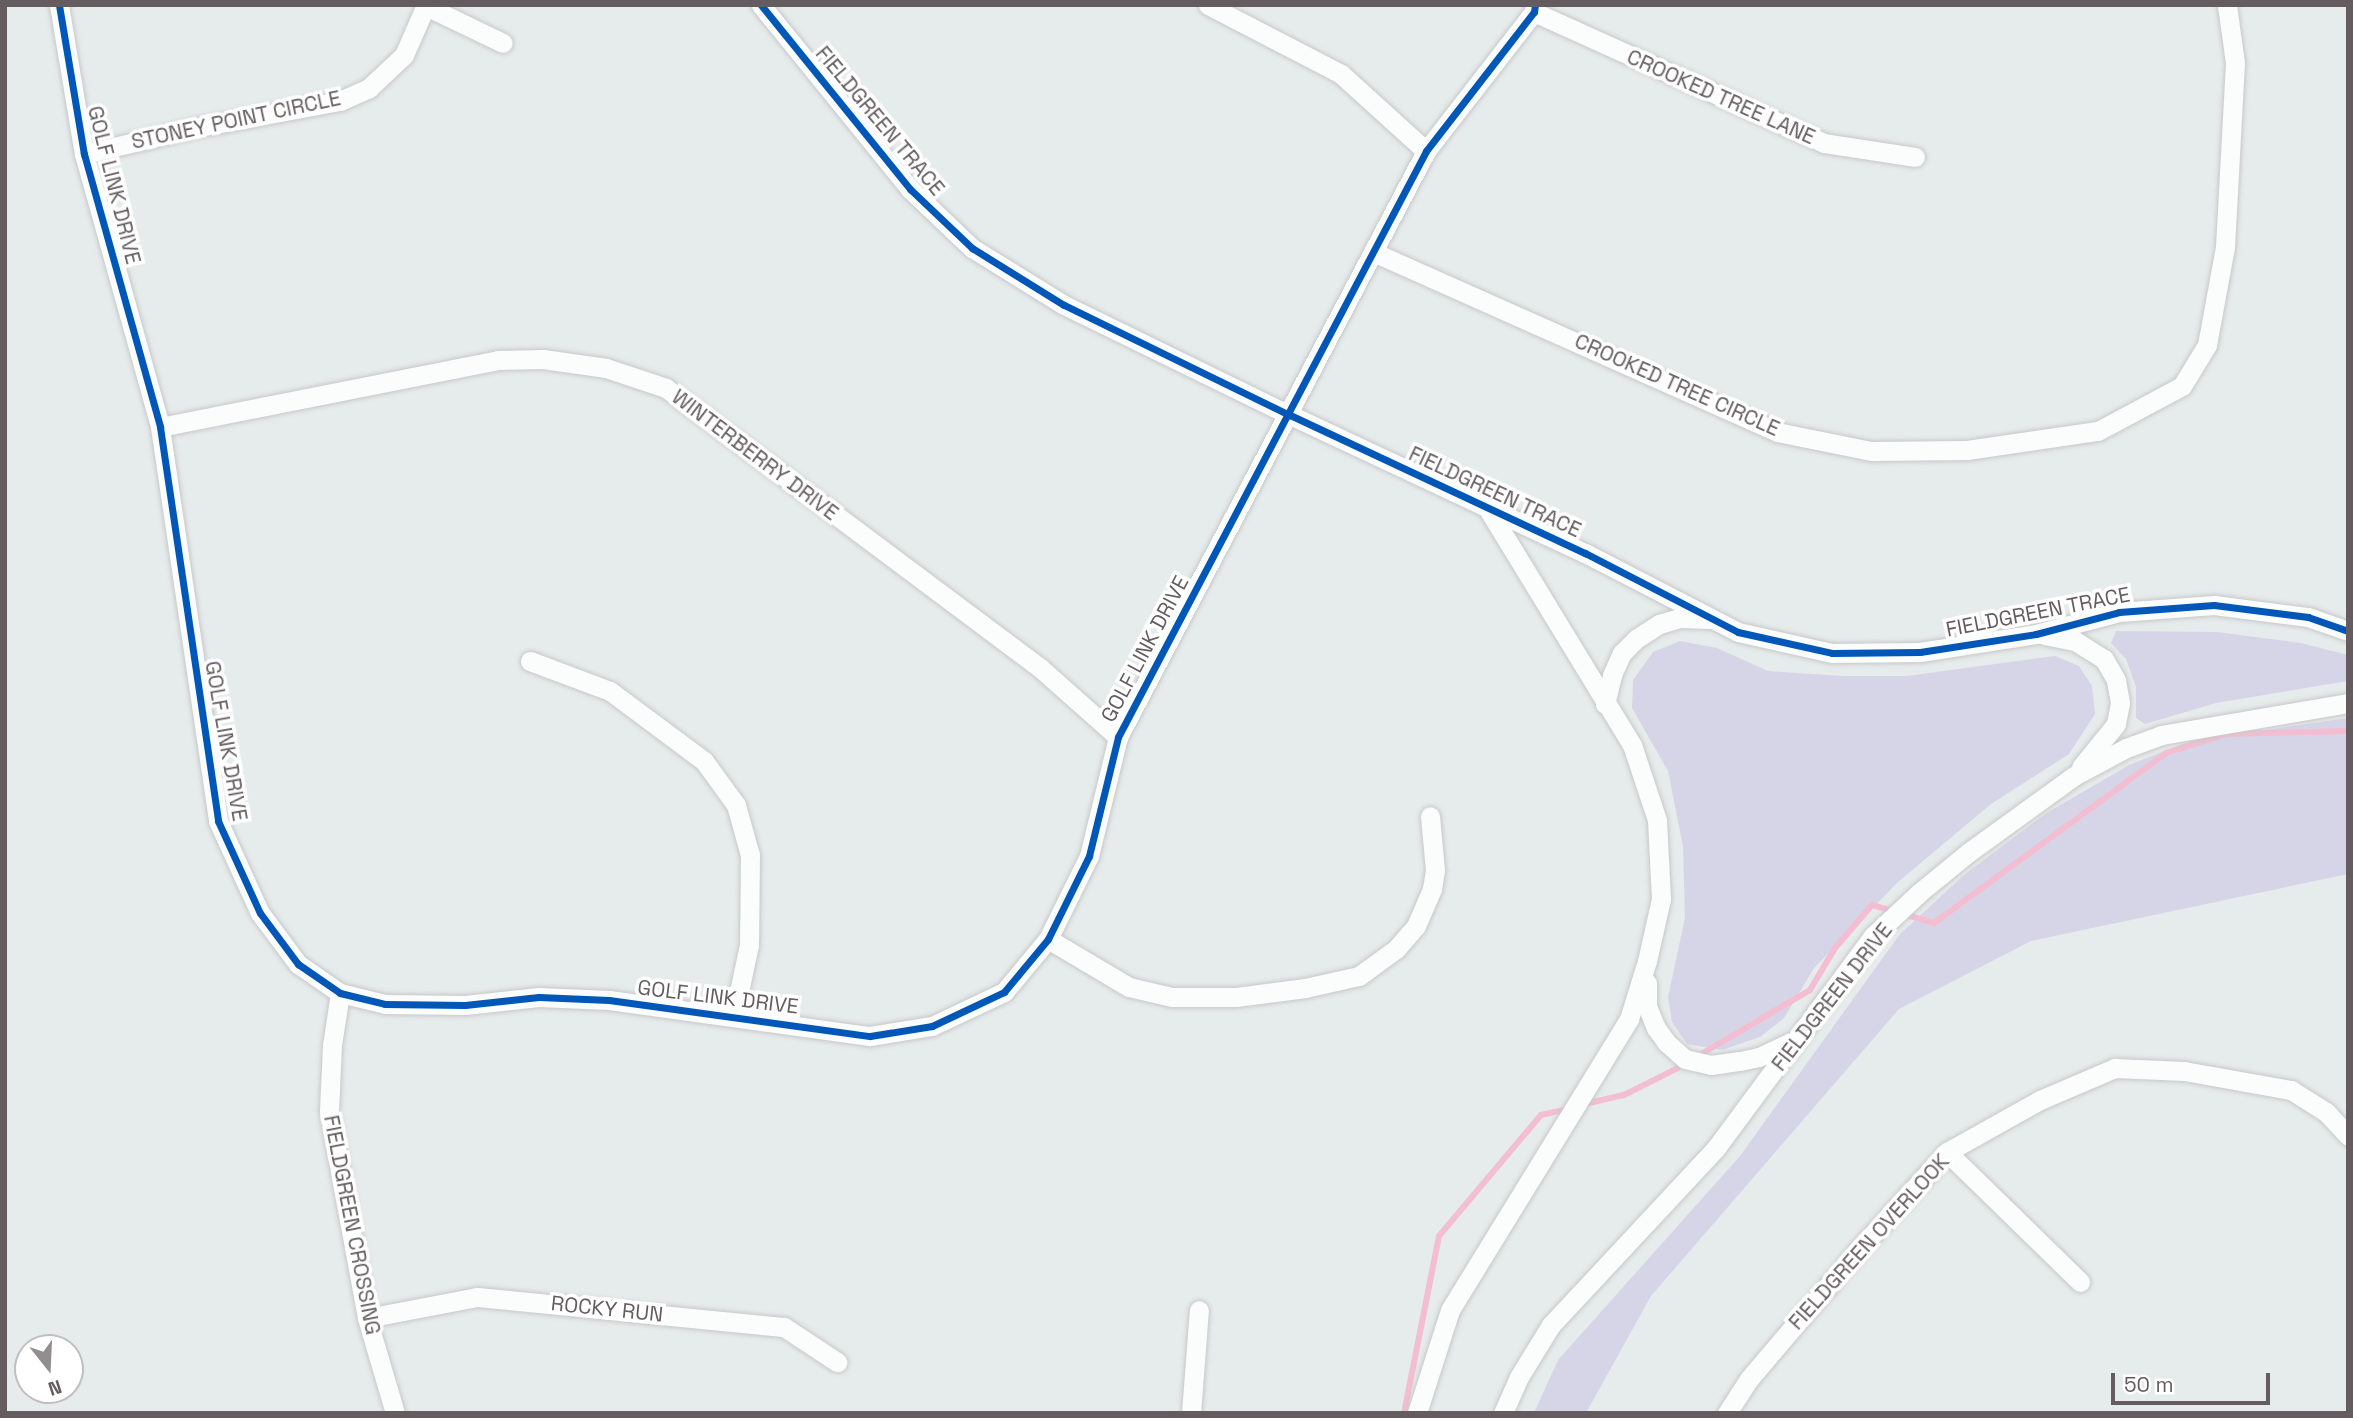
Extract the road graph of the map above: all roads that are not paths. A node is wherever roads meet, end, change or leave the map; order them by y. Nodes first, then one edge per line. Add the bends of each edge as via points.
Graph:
1 (59, 5) edge
2 (426, 5) edge
3 (761, 5) edge
4 (1208, 5) edge
5 (2227, 5) edge
6 (1535, 9) edge
7 (503, 43) dead end
8 (1426, 151) junction
9 (84, 153) junction
10 (1915, 157) dead end
11 (1373, 252) junction
12 (1290, 415) junction
13 (160, 427) junction
14 (1488, 509) junction
15 (1713, 619) junction
16 (2348, 631) edge
17 (2036, 634) junction
18 (530, 661) dead end
19 (2348, 703) edge
20 (1605, 704) junction
21 (1118, 737) junction
22 (2074, 776) junction
23 (1430, 816) dead end
24 (1048, 939) junction
25 (1647, 961) junction
26 (340, 993) junction
27 (734, 1015) junction
28 (1793, 1041) junction
29 (2348, 1136) edge
30 (1947, 1152) junction
31 (2080, 1282) dead end
32 (1199, 1310) dead end
33 (367, 1318) junction
34 (837, 1362) dead end
35 (395, 1413) edge
36 (1191, 1413) edge
37 (1417, 1413) edge
38 (1503, 1413) edge
39 (1727, 1413) edge

1 - 9 street, GOLF LINK DRIVE
2 - 7 street
2 - 9 street, STONEY POINT CIRCLE via 404,55 369,88 340,101
3 - 12 street, FIELDGREEN TRACE via 910,189 972,248 1064,305
4 - 8 street via 1341,74
5 - 11 street, CROOKED TREE CIRCLE via 2235,63 2225,247 2207,345 2182,386 2098,431 1967,450 1885,451 1776,432
6 - 8 street, GOLF LINK DRIVE
6 - 10 street, CROOKED TREE LANE via 1824,143
8 - 11 street, GOLF LINK DRIVE
9 - 13 street, GOLF LINK DRIVE
11 - 12 street, GOLF LINK DRIVE
12 - 14 street, FIELDGREEN TRACE
12 - 21 street, GOLF LINK DRIVE
13 - 21 street, WINTERBERRY DRIVE via 498,360 543,359 606,368 666,388 1039,667
13 - 26 street, GOLF LINK DRIVE via 218,821 260,913 298,964
14 - 15 street, FIELDGREEN TRACE
14 - 20 street
15 - 17 street, FIELDGREEN TRACE via 1738,632 1832,653 1920,652
15 - 20 street via 1680,618 1659,624 1636,639 1622,653
16 - 17 street, FIELDGREEN TRACE via 2308,617 2214,605 2119,611
17 - 22 street via 2075,640 2104,659 2116,680 2120,703 2116,724
18 - 27 street via 610,691 704,761 736,805 750,855 749,945
19 - 22 street, FIELDGREEN DRIVE via 2161,735
20 - 25 street via 1632,745 1657,820 1661,899
21 - 24 street, GOLF LINK DRIVE via 1090,856
22 - 28 street, FIELDGREEN DRIVE via 1969,852 1873,936
23 - 24 street via 1435,870 1416,926 1396,949 1359,976 1236,997 1172,997 1129,986
24 - 27 street, GOLF LINK DRIVE via 1004,992 932,1026 870,1035
25 - 28 street via 1647,1006 1667,1044 1685,1059 1711,1065 1750,1059
25 - 37 street via 1629,1019 1450,1310
26 - 27 street, GOLF LINK DRIVE via 385,1004 465,1005 538,997 610,1000
26 - 33 street, FIELDGREEN CROSSING via 329,1111
28 - 38 street, FIELDGREEN DRIVE via 1716,1148 1552,1325 1518,1377
29 - 30 street, FIELDGREEN OVERLOOK via 2326,1112 2291,1090 2184,1071 2115,1068 2040,1100
30 - 31 street
30 - 39 street, FIELDGREEN OVERLOOK via 1758,1369
32 - 36 street
33 - 34 street, ROCKY RUN via 490,1298 784,1327
33 - 35 street, FIELDGREEN CROSSING

